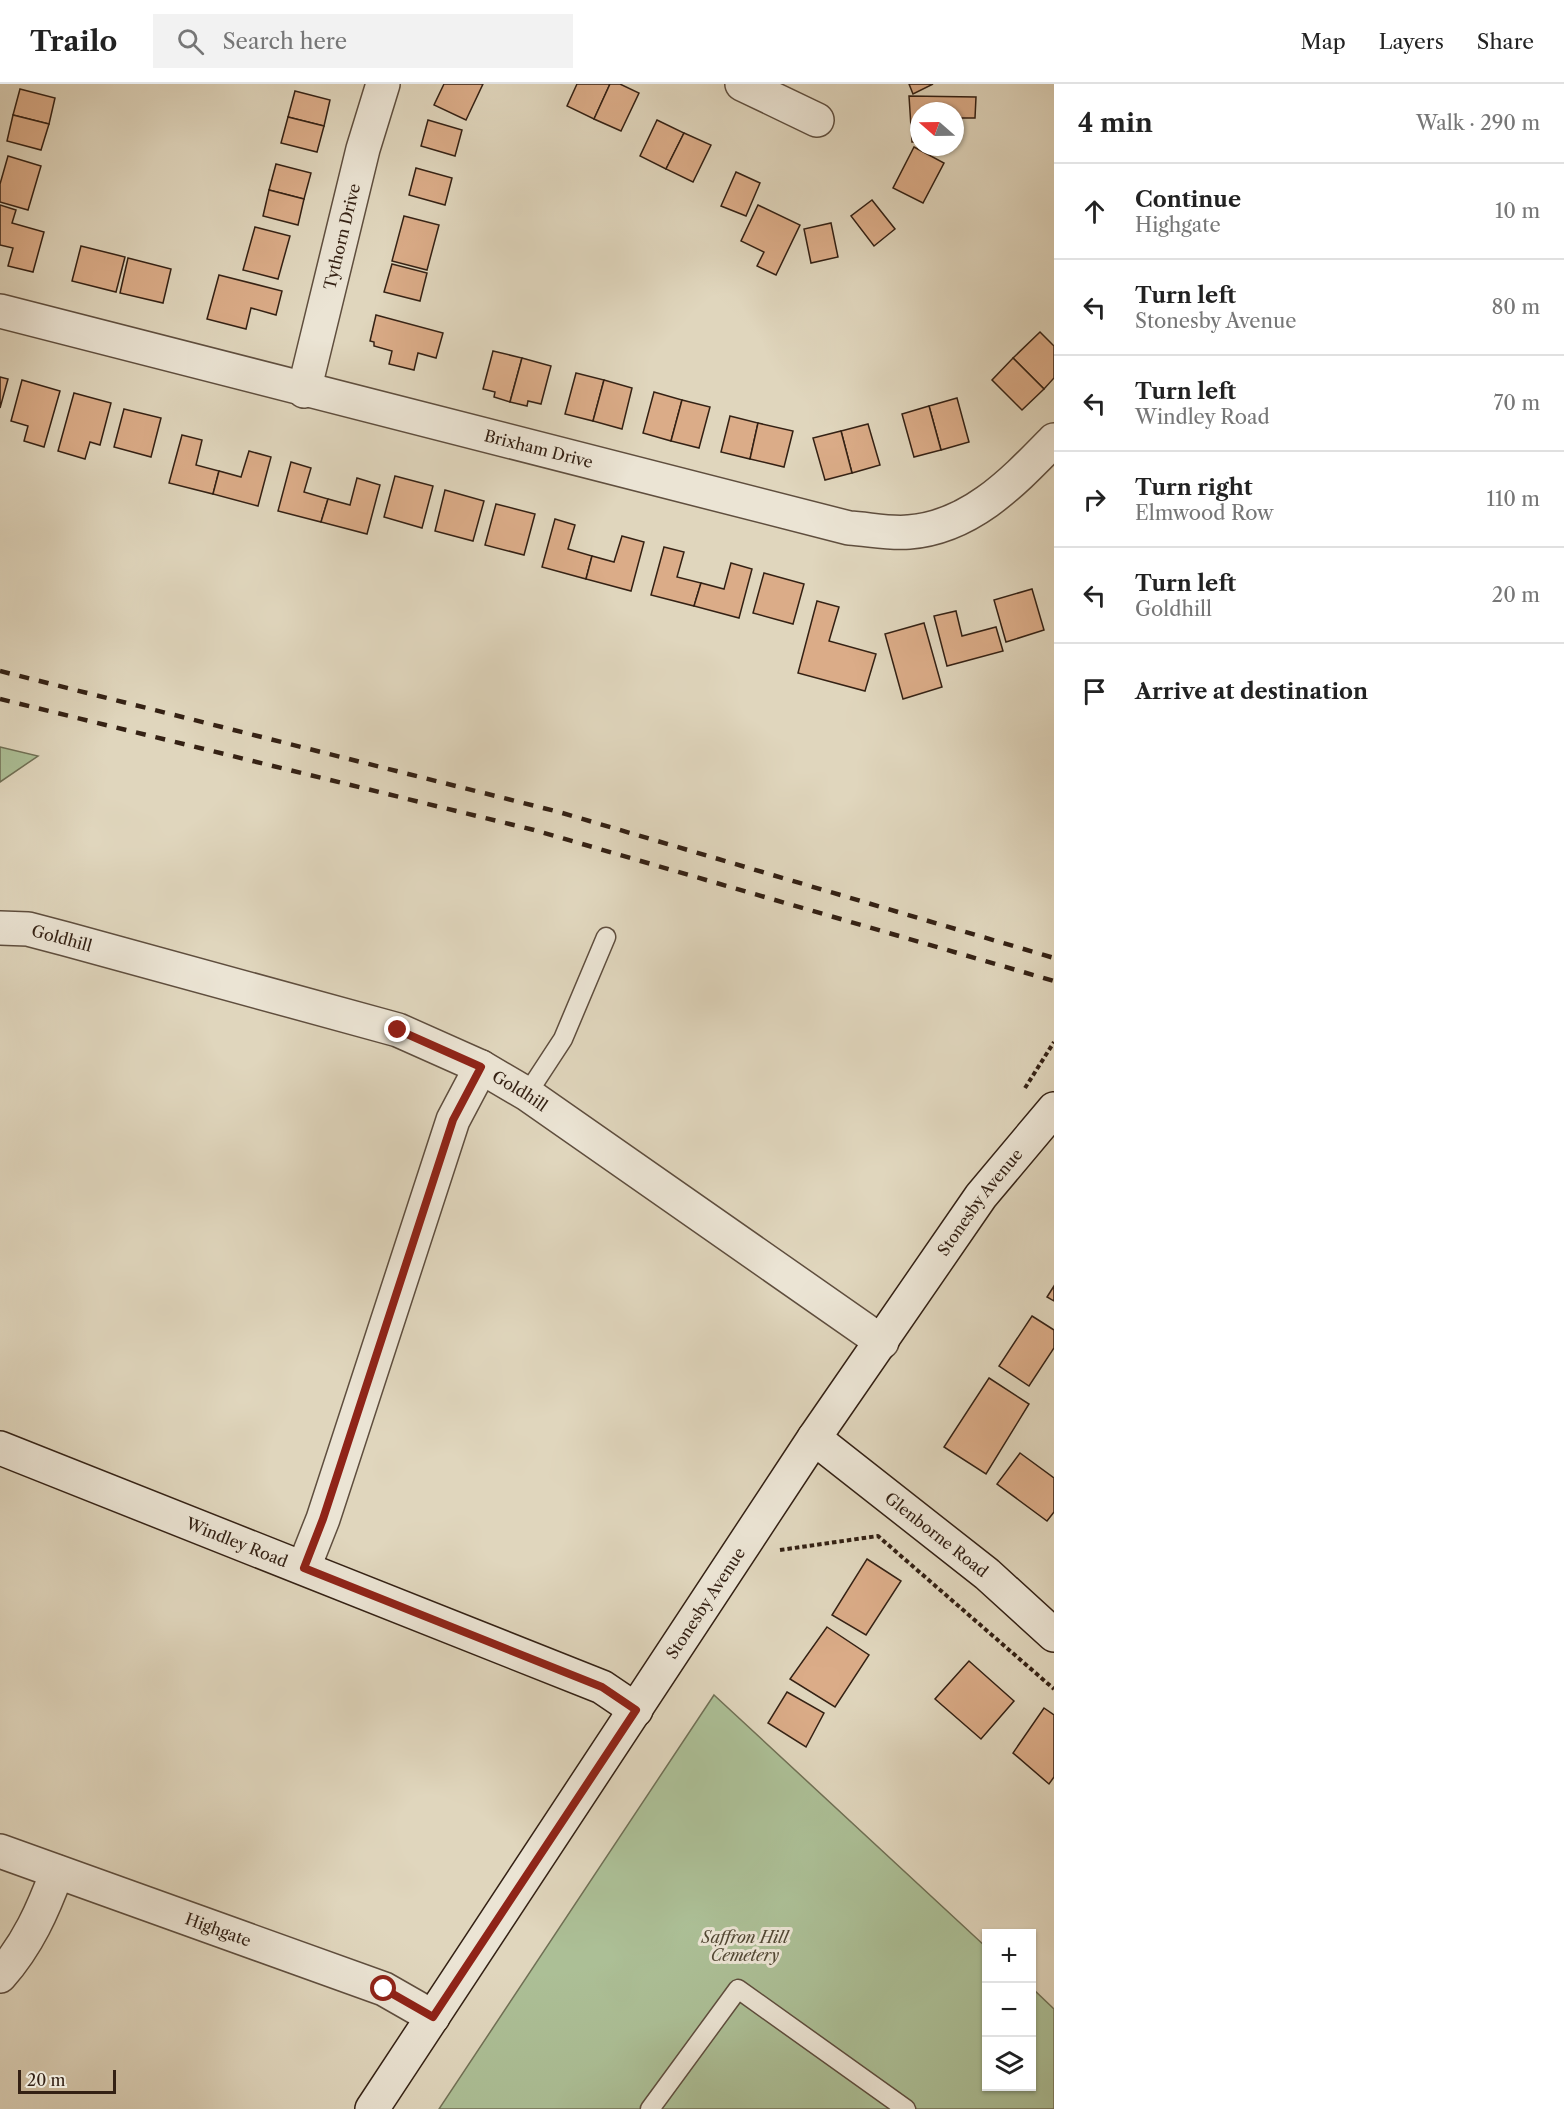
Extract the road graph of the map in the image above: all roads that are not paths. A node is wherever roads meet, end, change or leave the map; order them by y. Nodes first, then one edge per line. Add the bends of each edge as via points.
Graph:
1 (383, 84) edge
2 (742, 84) edge
3 (817, 120) dead end
4 (0, 311) edge
5 (304, 390) junction
6 (1054, 440) edge
7 (0, 928) edge
8 (606, 937) dead end
9 (481, 1067) junction
10 (527, 1094) junction
11 (1054, 1108) edge
12 (882, 1342) junction
13 (814, 1438) junction
14 (0, 1448) edge
15 (304, 1568) junction
16 (1054, 1635) edge
17 (636, 1710) junction
18 (0, 1851) edge
19 (57, 1872) junction
20 (0, 1976) edge
21 (433, 2017) junction
22 (372, 2109) edge
23 (650, 2109) edge
24 (906, 2109) edge

1 - 5 street, Tythorn Drive via 363,149
2 - 3 street
4 - 5 street, Brixham Drive
5 - 6 street, Brixham Drive via 849,528 908,532 949,524 985,505
7 - 9 street, Goldhill via 28,929 398,1030
8 - 10 lane via 563,1039
9 - 10 street, Goldhill
9 - 15 street via 453,1120
10 - 12 street, Goldhill
11 - 12 street, Stonesby Avenue via 981,1196
12 - 13 street, Stonesby Avenue
13 - 16 street, Glenborne Road via 987,1574
13 - 17 street, Stonesby Avenue
14 - 15 street, Windley Road
15 - 17 street, Windley Road via 602,1687
17 - 21 street, Stonesby Avenue
18 - 19 street, Highgate
19 - 20 street via 40,1919
19 - 21 street, Highgate via 384,1989
21 - 22 street, Stonesby Avenue
23 - 24 lane via 738,1989

